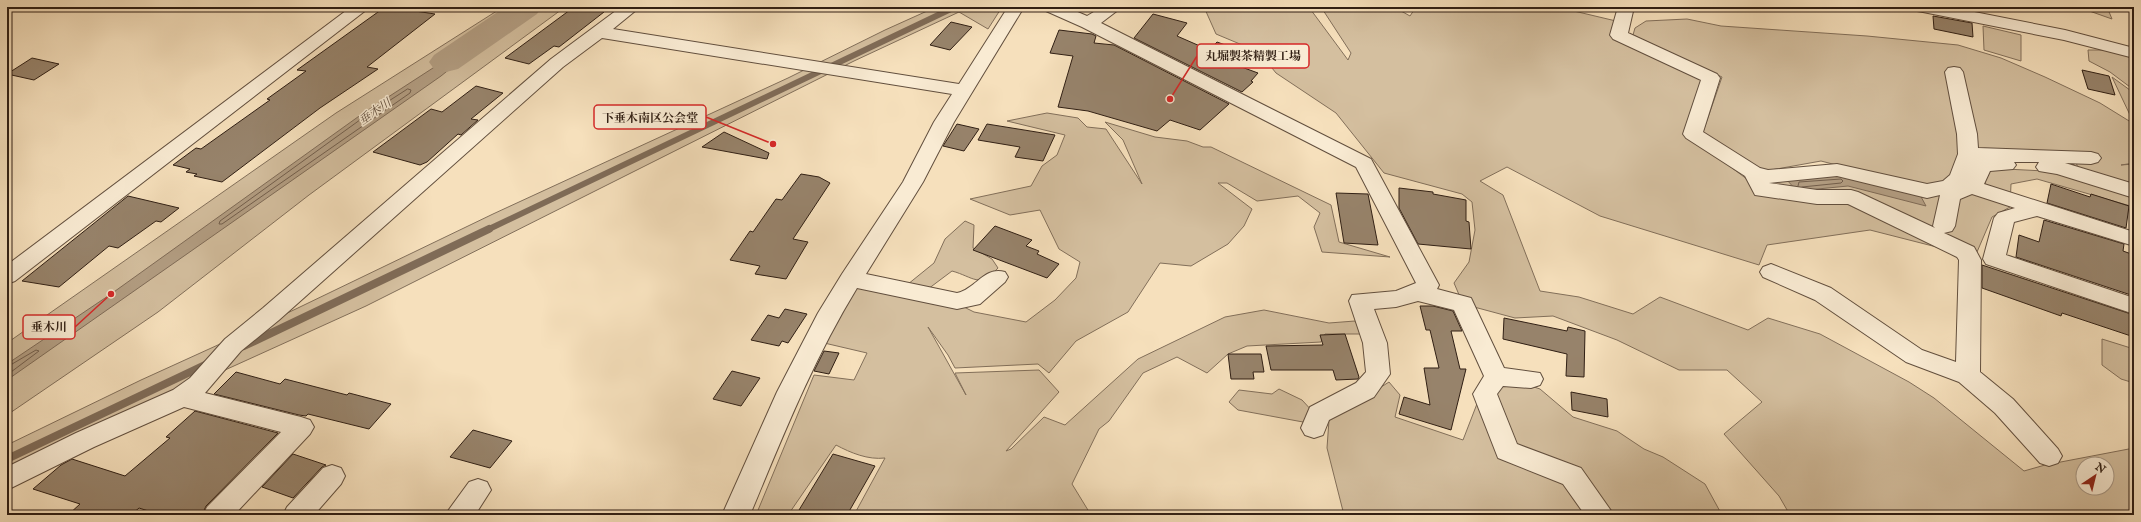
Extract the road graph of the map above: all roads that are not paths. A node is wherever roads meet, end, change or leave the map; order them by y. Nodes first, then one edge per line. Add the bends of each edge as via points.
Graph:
1 (362, 7) edge
2 (632, 7) edge
3 (1016, 7) edge
4 (1052, 7) edge
5 (1114, 7) edge
6 (1626, 7) edge
7 (1923, 7) edge
8 (1088, 23) junction
9 (597, 32) junction
10 (2134, 53) edge
11 (1954, 72) dead end
12 (963, 90) junction
13 (1968, 154) junction
14 (2092, 158) dead end
15 (1752, 172) junction
16 (1972, 187) junction
17 (2134, 191) edge
18 (2038, 209) junction
19 (1944, 226) dead end
20 (2134, 239) edge
21 (1771, 272) dead end
22 (7, 276) edge
23 (997, 277) dead end
24 (850, 279) junction
25 (1419, 293) junction
26 (2134, 306) edge
27 (1496, 376) junction
28 (1968, 376) junction
29 (1531, 379) dead end
30 (182, 397) junction
31 (1314, 428) dead end
32 (2049, 456) dead end
33 (332, 476) dead end
34 (7, 479) edge
35 (478, 490) dead end
36 (217, 515) edge
37 (297, 515) edge
38 (459, 515) edge
39 (736, 515) edge
40 (1600, 515) edge

1 - 22 street
2 - 9 street
3 - 12 street
4 - 8 street
5 - 8 street
6 - 15 street via 1619,35 1711,78 1693,134
7 - 10 street via 2065,34
8 - 25 street via 1364,164 1428,284
9 - 12 street
9 - 30 street via 557,63 271,314 233,344 199,385
11 - 13 street via 1968,134
12 - 24 street via 913,182
13 - 14 street
13 - 15 street via 1959,178 1950,186 1927,191 1837,170 1767,177
15 - 28 street via 1762,190 1817,197 1851,197 1966,252 1970,260
16 - 17 street via 1983,164 2059,168
16 - 18 street
16 - 19 street via 1950,195
18 - 20 street
18 - 26 street via 2005,218 1994,259
21 - 28 street via 1823,294 1914,356
23 - 24 street via 972,298 957,301
24 - 39 street via 789,392
25 - 27 street via 1463,304
25 - 31 street via 1380,301 1360,302 1375,343 1378,374 1365,390 1319,414
27 - 29 street
27 - 40 street via 1485,394 1507,451 1572,476
28 - 32 street via 2004,406
30 - 34 street via 85,440
30 - 36 street via 301,427
33 - 37 street
35 - 38 street

